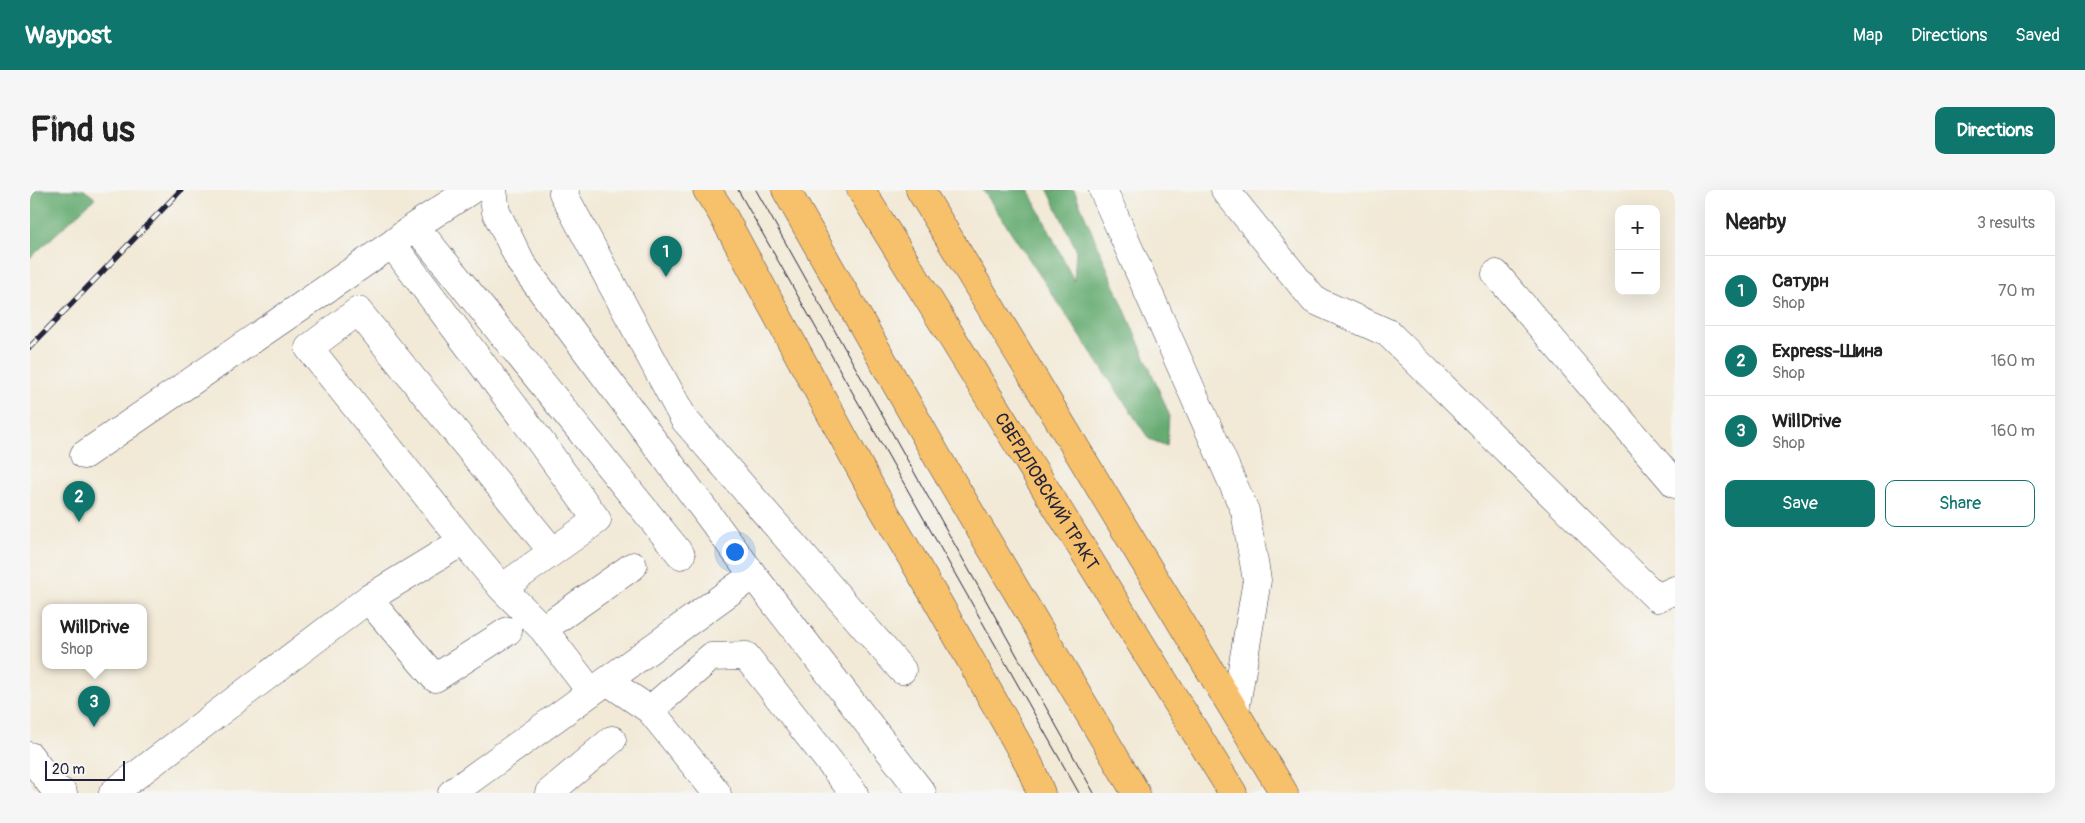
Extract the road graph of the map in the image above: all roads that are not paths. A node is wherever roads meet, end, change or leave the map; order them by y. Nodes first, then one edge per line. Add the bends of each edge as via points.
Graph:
1 (492, 190) edge
2 (564, 190) edge
3 (707, 190) edge
4 (786, 190) edge
5 (920, 190) edge
6 (1103, 190) edge
7 (1225, 190) edge
8 (465, 191) edge
9 (864, 196) edge
10 (415, 226) junction
11 (392, 244) junction
12 (1496, 274) dead end
13 (566, 412) junction
14 (537, 437) junction
15 (84, 455) dead end
16 (1675, 484) edge
17 (463, 541) junction
18 (552, 551) junction
19 (681, 555) dead end
20 (633, 566) dead end
21 (753, 575) junction
22 (502, 588) junction
23 (1675, 590) edge
24 (368, 599) junction
25 (543, 629) junction
26 (508, 631) dead end
27 (902, 670) dead end
28 (599, 686) junction
29 (650, 710) junction
30 (1235, 711) junction
31 (612, 740) dead end
32 (30, 756) edge
33 (63, 793) edge
34 (113, 793) edge
35 (452, 793) edge
36 (549, 793) edge
37 (717, 793) edge
38 (854, 793) edge
39 (922, 793) edge
40 (1041, 793) edge
41 (1136, 793) edge
42 (1232, 793) edge
43 (1284, 793) edge

1 - 21 street via 496,212 521,263
2 - 27 street via 684,418
3 - 40 main road via 872,490 1029,764
4 - 41 main road via 938,458
5 - 30 main road
6 - 30 street via 1245,511 1257,580
7 - 23 street via 1314,300 1388,334 1657,598
8 - 10 street
9 - 42 main road, СВЕРДЛОВСКИЙ ТРАКТ
10 - 11 street
10 - 13 street
11 - 14 street
11 - 15 street
12 - 16 street
13 - 14 street
13 - 19 street
14 - 18 street via 597,520
17 - 18 street via 309,348 358,311
17 - 22 street
17 - 24 street
18 - 22 street
20 - 25 street
21 - 28 street
21 - 39 street
22 - 25 street
24 - 26 street via 436,678
24 - 34 street
25 - 28 street
28 - 29 street
28 - 35 street
29 - 37 street
29 - 38 street via 711,657 746,656
30 - 43 main road
31 - 36 street
32 - 33 street via 53,787

